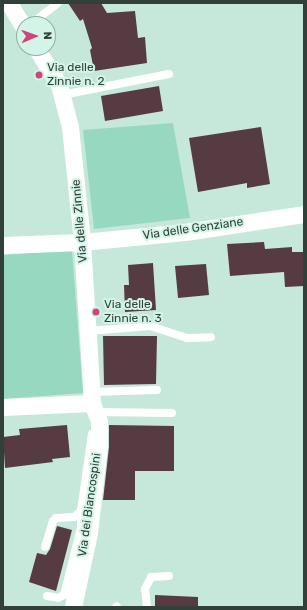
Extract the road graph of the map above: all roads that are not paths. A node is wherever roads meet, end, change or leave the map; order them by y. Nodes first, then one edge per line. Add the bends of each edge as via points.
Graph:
1 (9, 3) edge
2 (58, 3) edge
3 (17, 16) edge
4 (42, 16) edge
5 (41, 56) edge
6 (169, 74) dead end
7 (62, 95) junction
8 (304, 214) edge
9 (82, 242) junction
10 (3, 245) edge
11 (88, 330) junction
12 (211, 337) dead end
13 (157, 390) dead end
14 (3, 407) edge
15 (94, 407) junction
16 (172, 413) dead end
17 (81, 511) junction
18 (45, 547) dead end
19 (169, 576) dead end
20 (47, 596) dead end
21 (73, 607) edge
22 (147, 607) edge

1 - 3 street
2 - 4 lane
5 - 7 street, Via delle Zinnie via 59,85
6 - 7 lane
7 - 9 street, Via delle Zinnie via 70,127
8 - 9 street, Via delle Genziane via 185,232
9 - 10 street, Via delle Genziane
9 - 11 street, Via delle Zinnie
11 - 12 lane via 150,326 187,338
11 - 15 street, Via delle Zinnie
13 - 15 lane
14 - 15 street
15 - 16 lane
15 - 17 lane
15 - 21 street, Via dei Biancospini via 99,446 89,533
17 - 18 lane via 74,517 56,518 52,522
17 - 20 lane via 81,528 64,595 58,598
19 - 22 lane via 151,578 145,589

